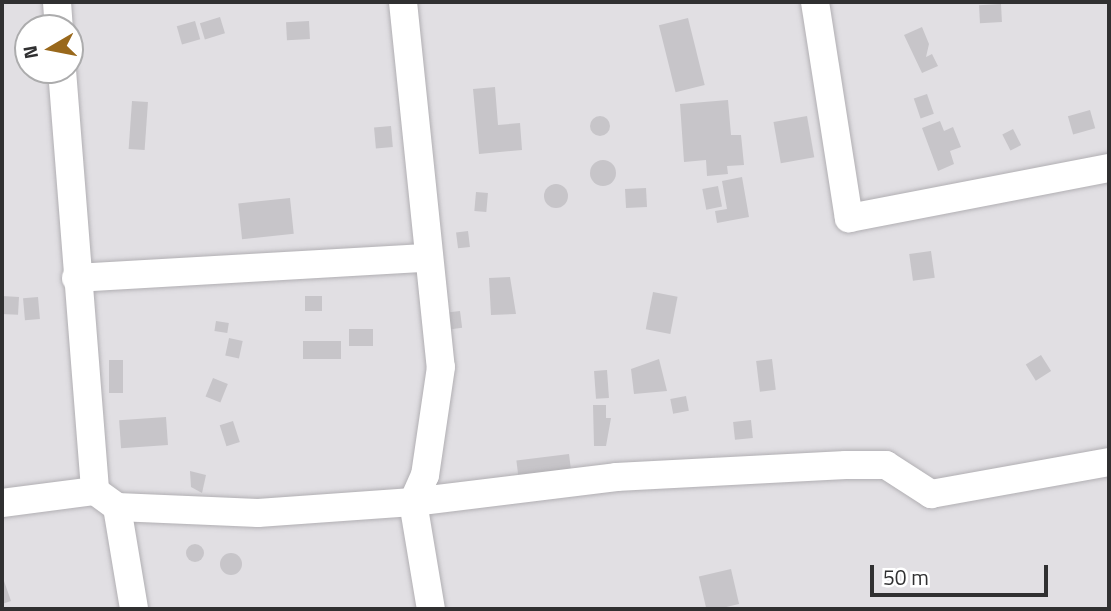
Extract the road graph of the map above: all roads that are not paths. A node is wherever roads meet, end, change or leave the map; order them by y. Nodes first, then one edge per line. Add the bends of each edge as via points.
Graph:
1 (403, 2) edge
2 (816, 2) edge
3 (63, 84) edge
4 (1109, 168) edge
5 (428, 258) junction
6 (76, 278) junction
7 (1109, 462) edge
8 (106, 499) junction
9 (413, 502) junction
10 (2, 503) edge
11 (134, 609) edge
12 (431, 609) edge

1 - 5 street
2 - 4 street via 849,218
3 - 6 street
5 - 6 street
5 - 9 street via 441,367 425,475
6 - 8 street
7 - 9 street via 931,494 886,465 846,465 616,478
8 - 9 street via 258,513
8 - 10 street
8 - 11 street
9 - 12 street

